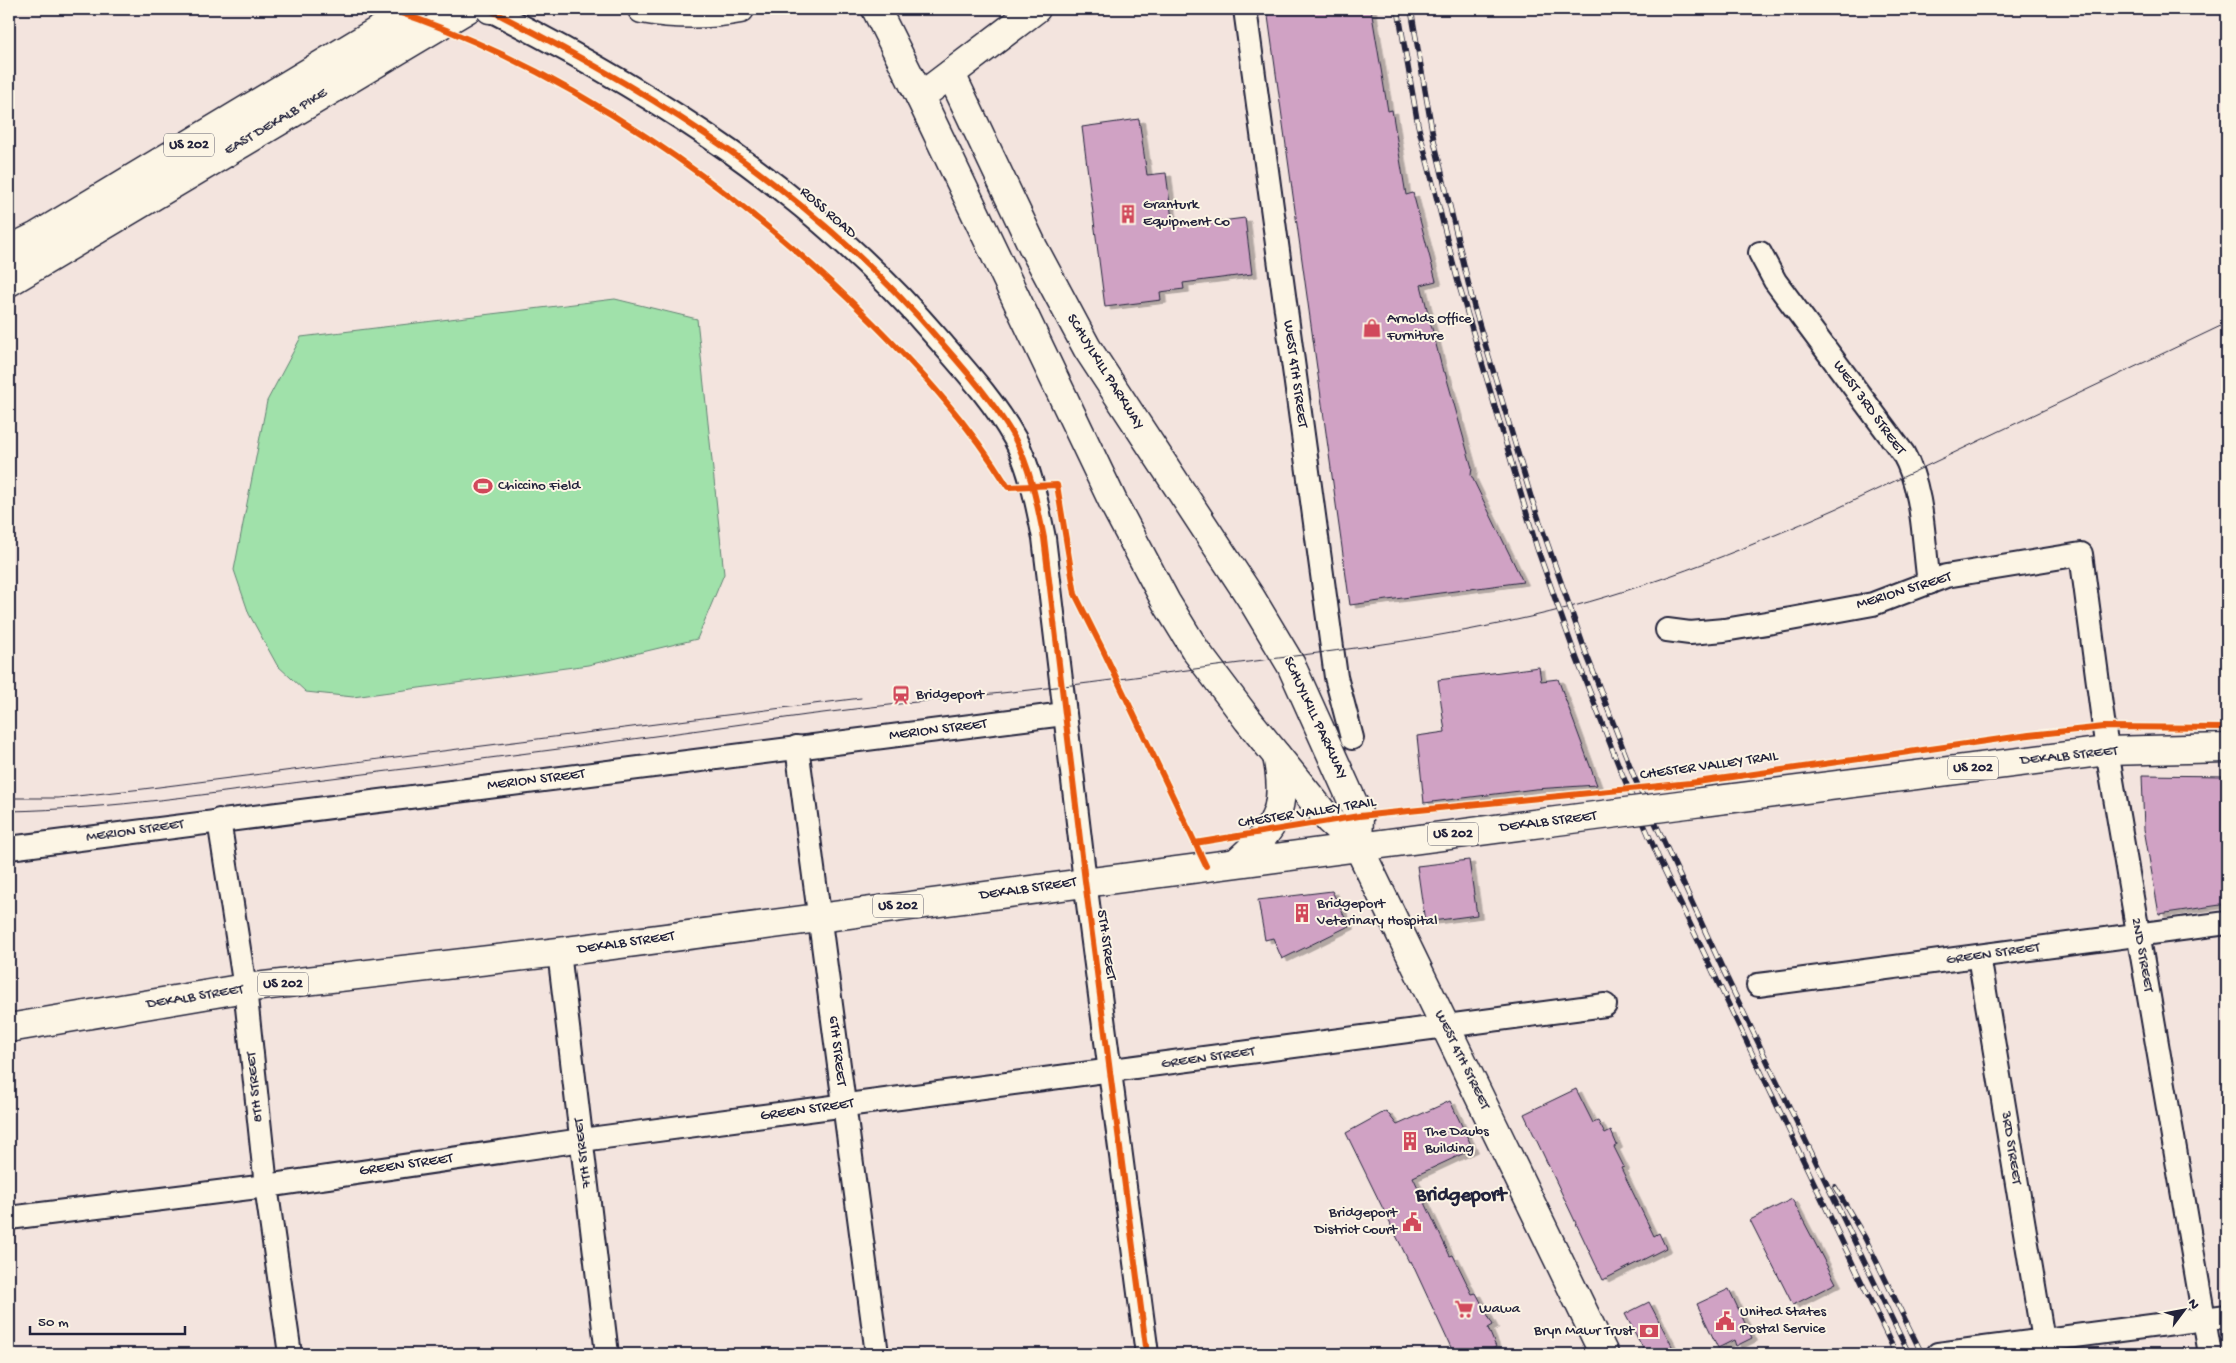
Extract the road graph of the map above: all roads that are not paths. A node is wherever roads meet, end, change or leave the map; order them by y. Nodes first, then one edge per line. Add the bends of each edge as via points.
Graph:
1 (414, 9) edge
2 (484, 9) edge
3 (642, 9) edge
4 (740, 9) edge
5 (876, 9) edge
6 (1036, 9) edge
7 (1245, 9) edge
8 (951, 74) junction
9 (920, 98) junction
10 (9, 250) edge
11 (1760, 253) dead end
12 (9, 282) edge
13 (1044, 538) joint
14 (2081, 554) joint
15 (1929, 583) junction
16 (1667, 630) dead end
17 (1064, 714) junction
18 (1352, 738) dead end
19 (797, 747) junction
20 (2227, 748) edge
21 (2107, 751) junction
22 (1277, 756) junction
23 (219, 820) junction
24 (1358, 846) junction
25 (9, 848) edge
26 (1237, 862) junction
27 (1085, 881) junction
28 (820, 917) junction
29 (2227, 923) edge
30 (2139, 935) junction
31 (559, 952) junction
32 (1979, 956) junction
33 (1758, 986) dead end
34 (245, 988) junction
35 (1605, 1005) dead end
36 (1445, 1026) junction
37 (9, 1028) edge
38 (1110, 1072) junction
39 (844, 1105) junction
40 (582, 1140) junction
41 (266, 1186) junction
42 (9, 1218) edge
43 (2227, 1316) edge
44 (2204, 1319) junction
45 (2043, 1340) junction
46 (290, 1354) edge
47 (608, 1354) edge
48 (877, 1354) edge
49 (1147, 1354) edge
50 (1604, 1354) edge
51 (1938, 1354) edge
52 (2210, 1354) edge

1 - 10 main road, EAST DEKALB PIKE / US 202
2 - 12 main road, EAST DEKALB PIKE via 401,48
2 - 13 street, ROSS ROAD via 584,58 702,130 759,172 868,265 922,320 999,414 1027,468
3 - 4 main road via 691,13
5 - 9 main road
6 - 8 main road
7 - 18 street, WEST 4TH STREET via 1336,677
8 - 9 main road
8 - 24 main road, SCHUYLKILL PARKWAY via 1033,247 1087,348 1252,598 1291,665 1360,816
9 - 22 main road via 1139,555 1196,651
11 - 15 street, WEST 3RD STREET via 1775,281 1911,468
13 - 17 street, 5TH STREET
14 - 15 street, MERION STREET via 1946,576
14 - 21 street, 2ND STREET
15 - 16 street, MERION STREET via 1873,604 1791,619 1724,630 1690,633
17 - 19 street, MERION STREET
17 - 27 street, 5TH STREET
19 - 23 street, MERION STREET
19 - 28 street, 6TH STREET
20 - 21 main road, DEKALB STREET / US 202
21 - 24 main road, DEKALB STREET / US 202, bridge
21 - 30 street, 2ND STREET
22 - 24 main road via 1329,820
22 - 26 main road via 1282,789 1277,816 1263,838
23 - 25 street, MERION STREET
23 - 34 street, 8TH STREET
24 - 26 main road, DEKALB STREET / US 202
24 - 36 main road, WEST 4TH STREET
26 - 27 main road, DEKALB STREET / US 202
27 - 28 main road, DEKALB STREET / US 202
27 - 38 street, 5TH STREET
28 - 31 main road, DEKALB STREET / US 202
28 - 39 street, 6TH STREET
29 - 30 street, GREEN STREET
30 - 32 street, GREEN STREET
30 - 44 street, 2ND STREET
31 - 34 main road, DEKALB STREET / US 202
31 - 40 street, 7TH STREET
32 - 33 street, GREEN STREET
32 - 45 street, 3RD STREET
34 - 37 main road, DEKALB STREET / US 202
34 - 41 street, 8TH STREET
35 - 36 street, GREEN STREET
36 - 38 street, GREEN STREET
36 - 50 main road, WEST 4TH STREET
38 - 39 street, GREEN STREET
38 - 49 street, 5TH STREET
39 - 40 street, GREEN STREET
39 - 48 street, 6TH STREET
40 - 41 street, GREEN STREET
40 - 47 street, 7TH STREET
41 - 42 street, GREEN STREET
41 - 46 street, 8TH STREET
43 - 44 street
44 - 45 street
44 - 52 street, 2ND STREET
45 - 51 street

